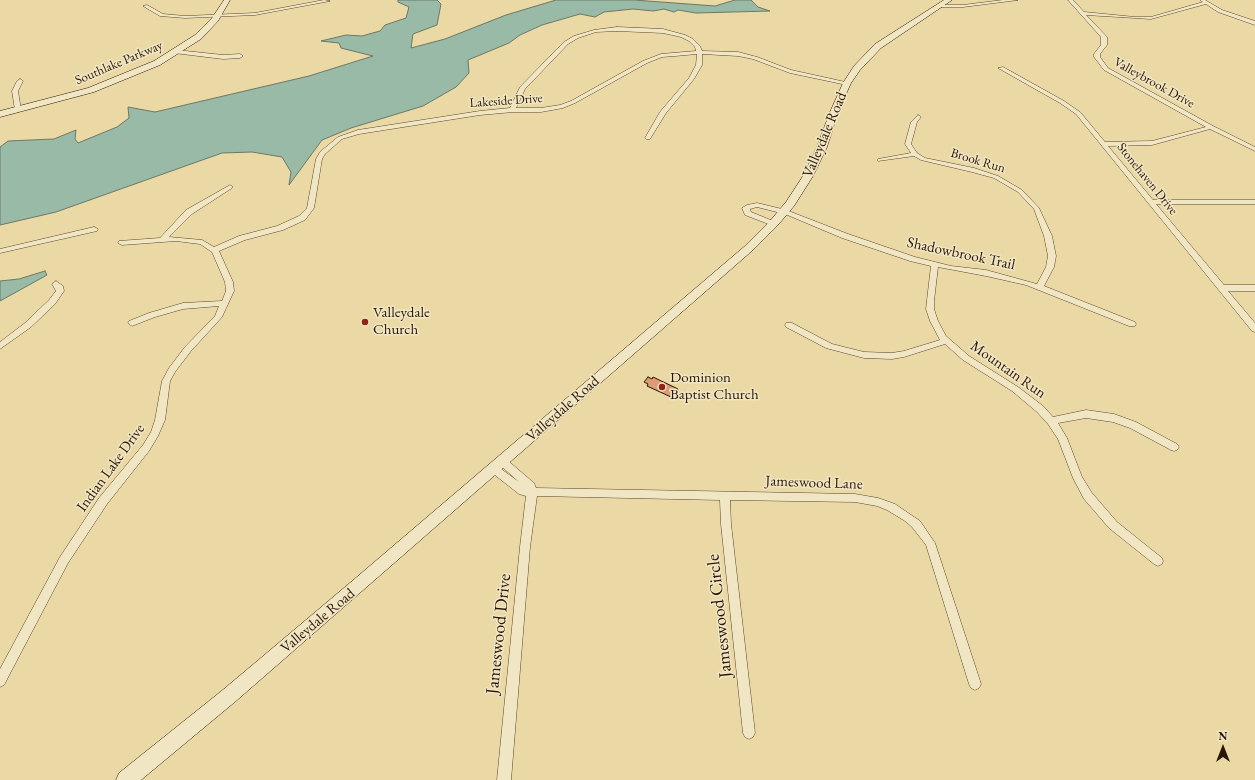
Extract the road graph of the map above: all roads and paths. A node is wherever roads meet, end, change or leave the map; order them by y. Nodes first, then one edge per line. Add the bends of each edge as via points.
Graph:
1 (227, 0) edge
2 (1016, 0) edge
3 (1070, 0) edge
4 (328, 1) dead end
5 (1204, 2) edge
6 (945, 3) edge
7 (145, 6) dead end
8 (1081, 13) junction
9 (217, 16) junction
10 (1255, 23) edge
11 (176, 52) junction
12 (700, 53) junction
13 (240, 56) dead end
14 (1001, 68) dead end
15 (20, 81) dead end
16 (847, 83) junction
17 (18, 110) junction
18 (513, 110) junction
19 (0, 114) edge
20 (918, 117) dead end
21 (1210, 127) junction
22 (648, 138) dead end
23 (1103, 144) junction
24 (1255, 149) edge
25 (915, 154) junction
26 (880, 160) dead end
27 (230, 187) dead end
28 (1152, 202) junction
29 (1255, 202) edge
30 (780, 216) junction
31 (94, 230) dead end
32 (163, 239) junction
33 (122, 243) dead end
34 (214, 250) junction
35 (0, 251) edge
36 (935, 265) junction
37 (56, 284) dead end
38 (1039, 288) junction
39 (1222, 288) junction
40 (1255, 288) edge
41 (225, 303) junction
42 (132, 323) dead end
43 (1132, 324) dead end
44 (789, 325) dead end
45 (1255, 329) edge
46 (946, 341) junction
47 (0, 346) edge
48 (1050, 421) junction
49 (1174, 447) dead end
50 (498, 465) junction
51 (532, 492) junction
52 (725, 496) junction
53 (1158, 561) dead end
54 (0, 681) edge
55 (975, 684) dead end
56 (749, 733) dead end
57 (126, 780) edge
58 (504, 780) edge

1 - 9 main road, Southlake Parkway
2 - 6 street via 963,6
3 - 8 street, Valleybrook Drive
4 - 9 street via 261,13
5 - 8 street via 1151,18
5 - 10 street via 1224,13
6 - 16 main road, Valleydale Road via 878,46 861,63
7 - 9 street via 153,12 178,18
8 - 21 street, Valleybrook Drive via 1104,37 1104,45 1097,57 1106,69
9 - 11 main road, Southlake Parkway via 198,37
11 - 13 street via 223,57
11 - 17 main road, Southlake Parkway via 96,88
12 - 16 street, Lakeside Drive via 724,52 744,55 790,71
12 - 18 street, Lakeside Drive via 665,55 650,60 562,107
12 - 18 street via 691,40 668,32 617,29 579,36 566,43 529,80 518,94
12 - 22 street via 698,69 663,112
14 - 23 street, Stonehaven Drive via 1071,108
15 - 17 street via 15,91
16 - 30 main road, Valleydale Road via 818,158
17 - 19 main road, Southlake Parkway
18 - 34 street, Lakeside Drive via 379,128 343,137 328,147 320,157 310,208 305,215 280,228 242,238
20 - 25 street via 914,122 908,144
21 - 23 street via 1152,143
21 - 24 street, Valleybrook Drive
23 - 28 street, Stonehaven Drive
25 - 26 street, Brook Run
25 - 38 street, Brook Run via 996,177 1029,198 1039,212 1051,250 1050,267
27 - 32 street via 189,212
28 - 29 street
28 - 39 street, Stonehaven Drive
30 - 36 street, Shadowbrook Trail via 836,236 845,236
30 - 50 main road, Valleydale Road via 738,258
31 - 35 street
32 - 33 street
32 - 34 street via 194,240
34 - 41 street, Indian Lake Drive via 230,288
36 - 38 street, Shadowbrook Trail via 986,273
36 - 46 street, Mountain Run via 930,309
37 - 47 street via 60,291 52,302 28,325
38 - 43 street, Shadowbrook Trail
39 - 40 street
39 - 45 street, Stonehaven Drive
41 - 42 street via 183,306
41 - 54 street, Indian Lake Drive via 218,317 172,370 166,381 160,420 155,433 103,501 64,560
44 - 46 street via 829,346 864,355 904,354
46 - 48 street, Mountain Run via 966,358 1026,397
48 - 49 street via 1086,414 1114,418
48 - 53 street, Mountain Run via 1065,445 1088,496 1113,524
50 - 51 street, Jameswood Lane via 522,490
50 - 57 main road, Valleydale Road via 230,696
51 - 52 street, Jameswood Lane
51 - 58 street, Jameswood Drive
52 - 55 street, Jameswood Lane via 864,500 891,507 909,518 926,536 938,562
52 - 56 street, Jameswood Circle

